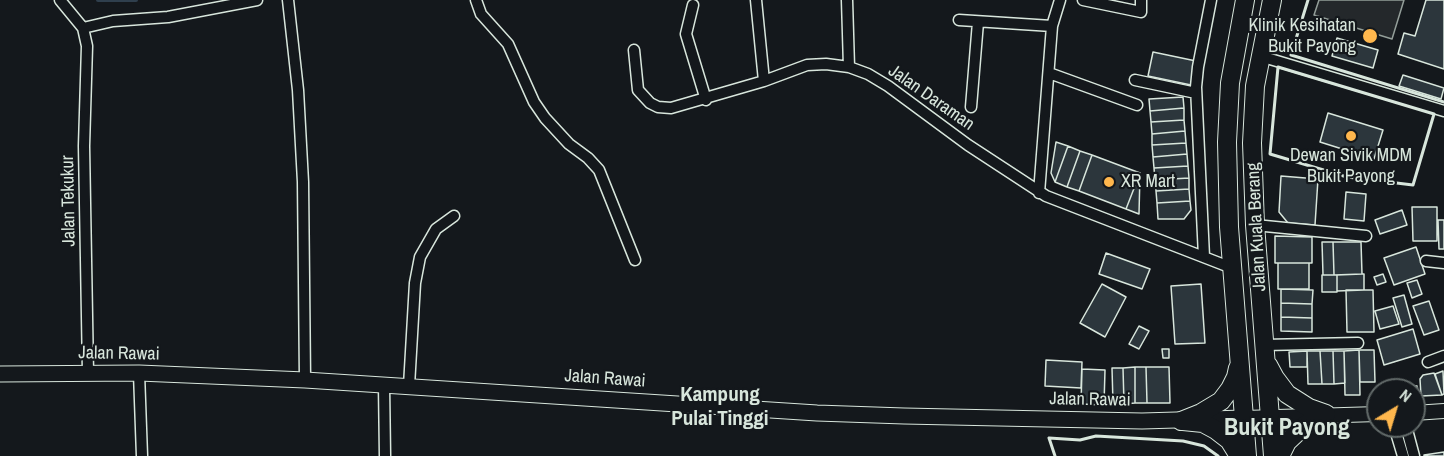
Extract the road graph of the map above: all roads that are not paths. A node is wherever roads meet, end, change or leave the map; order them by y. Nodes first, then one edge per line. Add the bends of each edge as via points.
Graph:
1 (60, 0) edge
2 (256, 0) edge
3 (288, 0) edge
4 (476, 0) edge
5 (756, 0) edge
6 (847, 0) edge
7 (1060, 0) edge
8 (1083, 0) edge
9 (1141, 0) edge
10 (1211, 0) edge
11 (1245, 0) edge
12 (1272, 0) edge
13 (693, 5) dead end
14 (959, 20) dead end
15 (978, 22) junction
16 (1052, 26) junction
17 (83, 28) junction
18 (634, 50) dead end
19 (1260, 56) junction
20 (849, 67) junction
21 (1049, 73) junction
22 (1135, 80) dead end
23 (764, 81) junction
24 (1196, 93) junction
25 (706, 100) junction
26 (1137, 105) dead end
27 (971, 107) dead end
28 (1444, 111) edge
29 (1039, 193) junction
30 (454, 216) dead end
31 (1255, 225) junction
32 (1366, 236) dead end
33 (1203, 257) junction
34 (635, 260) dead end
35 (1426, 261) dead end
36 (1444, 263) edge
37 (1232, 268) junction
38 (1358, 343) dead end
39 (1264, 351) junction
40 (1444, 356) edge
41 (1239, 359) junction
42 (1428, 362) dead end
43 (88, 373) junction
44 (139, 373) junction
45 (0, 374) edge
46 (305, 380) junction
47 (384, 385) junction
48 (409, 386) junction
49 (1444, 411) edge
50 (1426, 412) edge
51 (1326, 414) junction
52 (1366, 414) edge
53 (1270, 417) junction
54 (1244, 418) junction
55 (1181, 421) junction
56 (1398, 438) edge
57 (1405, 438) edge
58 (142, 456) edge
59 (385, 456) edge
60 (1239, 456) edge
61 (1247, 456) edge
62 (1273, 456) edge
63 (1280, 456) edge
64 (1404, 456) edge

1 - 17 street
2 - 17 street
3 - 46 street via 302,171
4 - 34 street via 486,19 508,44 545,118 599,170
5 - 23 street
6 - 20 street
7 - 16 street
8 - 9 street via 1141,12
10 - 24 street
11 - 37 highway, Jalan Kuala Berang via 1229,95 1227,173
12 - 19 highway, Jalan Kuala Berang
13 - 25 street via 687,34
14 - 15 street
15 - 16 street
15 - 27 street
16 - 21 street
17 - 43 street, Jalan Tekukur via 87,46 84,146
18 - 25 street, Jalan Daraman via 638,90 650,103 671,108
19 - 28 street
19 - 31 highway, Jalan Kuala Berang via 1252,143
20 - 23 street, Jalan Daraman via 807,65
20 - 29 street, Jalan Daraman via 888,86
21 - 26 street
21 - 29 street
22 - 24 street
23 - 25 street, Jalan Daraman
24 - 33 street
29 - 33 street, Jalan Daraman
30 - 48 street via 435,230 420,257
31 - 32 street
31 - 39 highway, Jalan Kuala Berang
33 - 37 street, Jalan Daraman
35 - 36 street
37 - 41 highway, Jalan Kuala Berang
38 - 39 street
39 - 51 highway via 1275,378 1287,394
39 - 53 highway, Jalan Kuala Berang
40 - 42 street
41 - 54 highway, Jalan Kuala Berang
41 - 55 highway via 1236,377 1221,401
43 - 44 main road, Jalan Rawai
43 - 45 main road, Jalan Rawai
44 - 46 main road, Jalan Rawai
44 - 58 street
46 - 47 main road, Jalan Rawai
47 - 48 main road, Jalan Rawai
47 - 59 street
48 - 55 main road, Jalan Rawai via 817,413
49 - 50 street
51 - 52 street
51 - 53 street
51 - 63 highway via 1305,425 1287,442
53 - 54 street
53 - 62 highway, Jalan Kuala Berang
54 - 55 main road, Jalan Rawai
54 - 61 highway, Jalan Kuala Berang
55 - 60 highway via 1203,423 1216,430 1229,440
56 - 64 street
57 - 64 street

